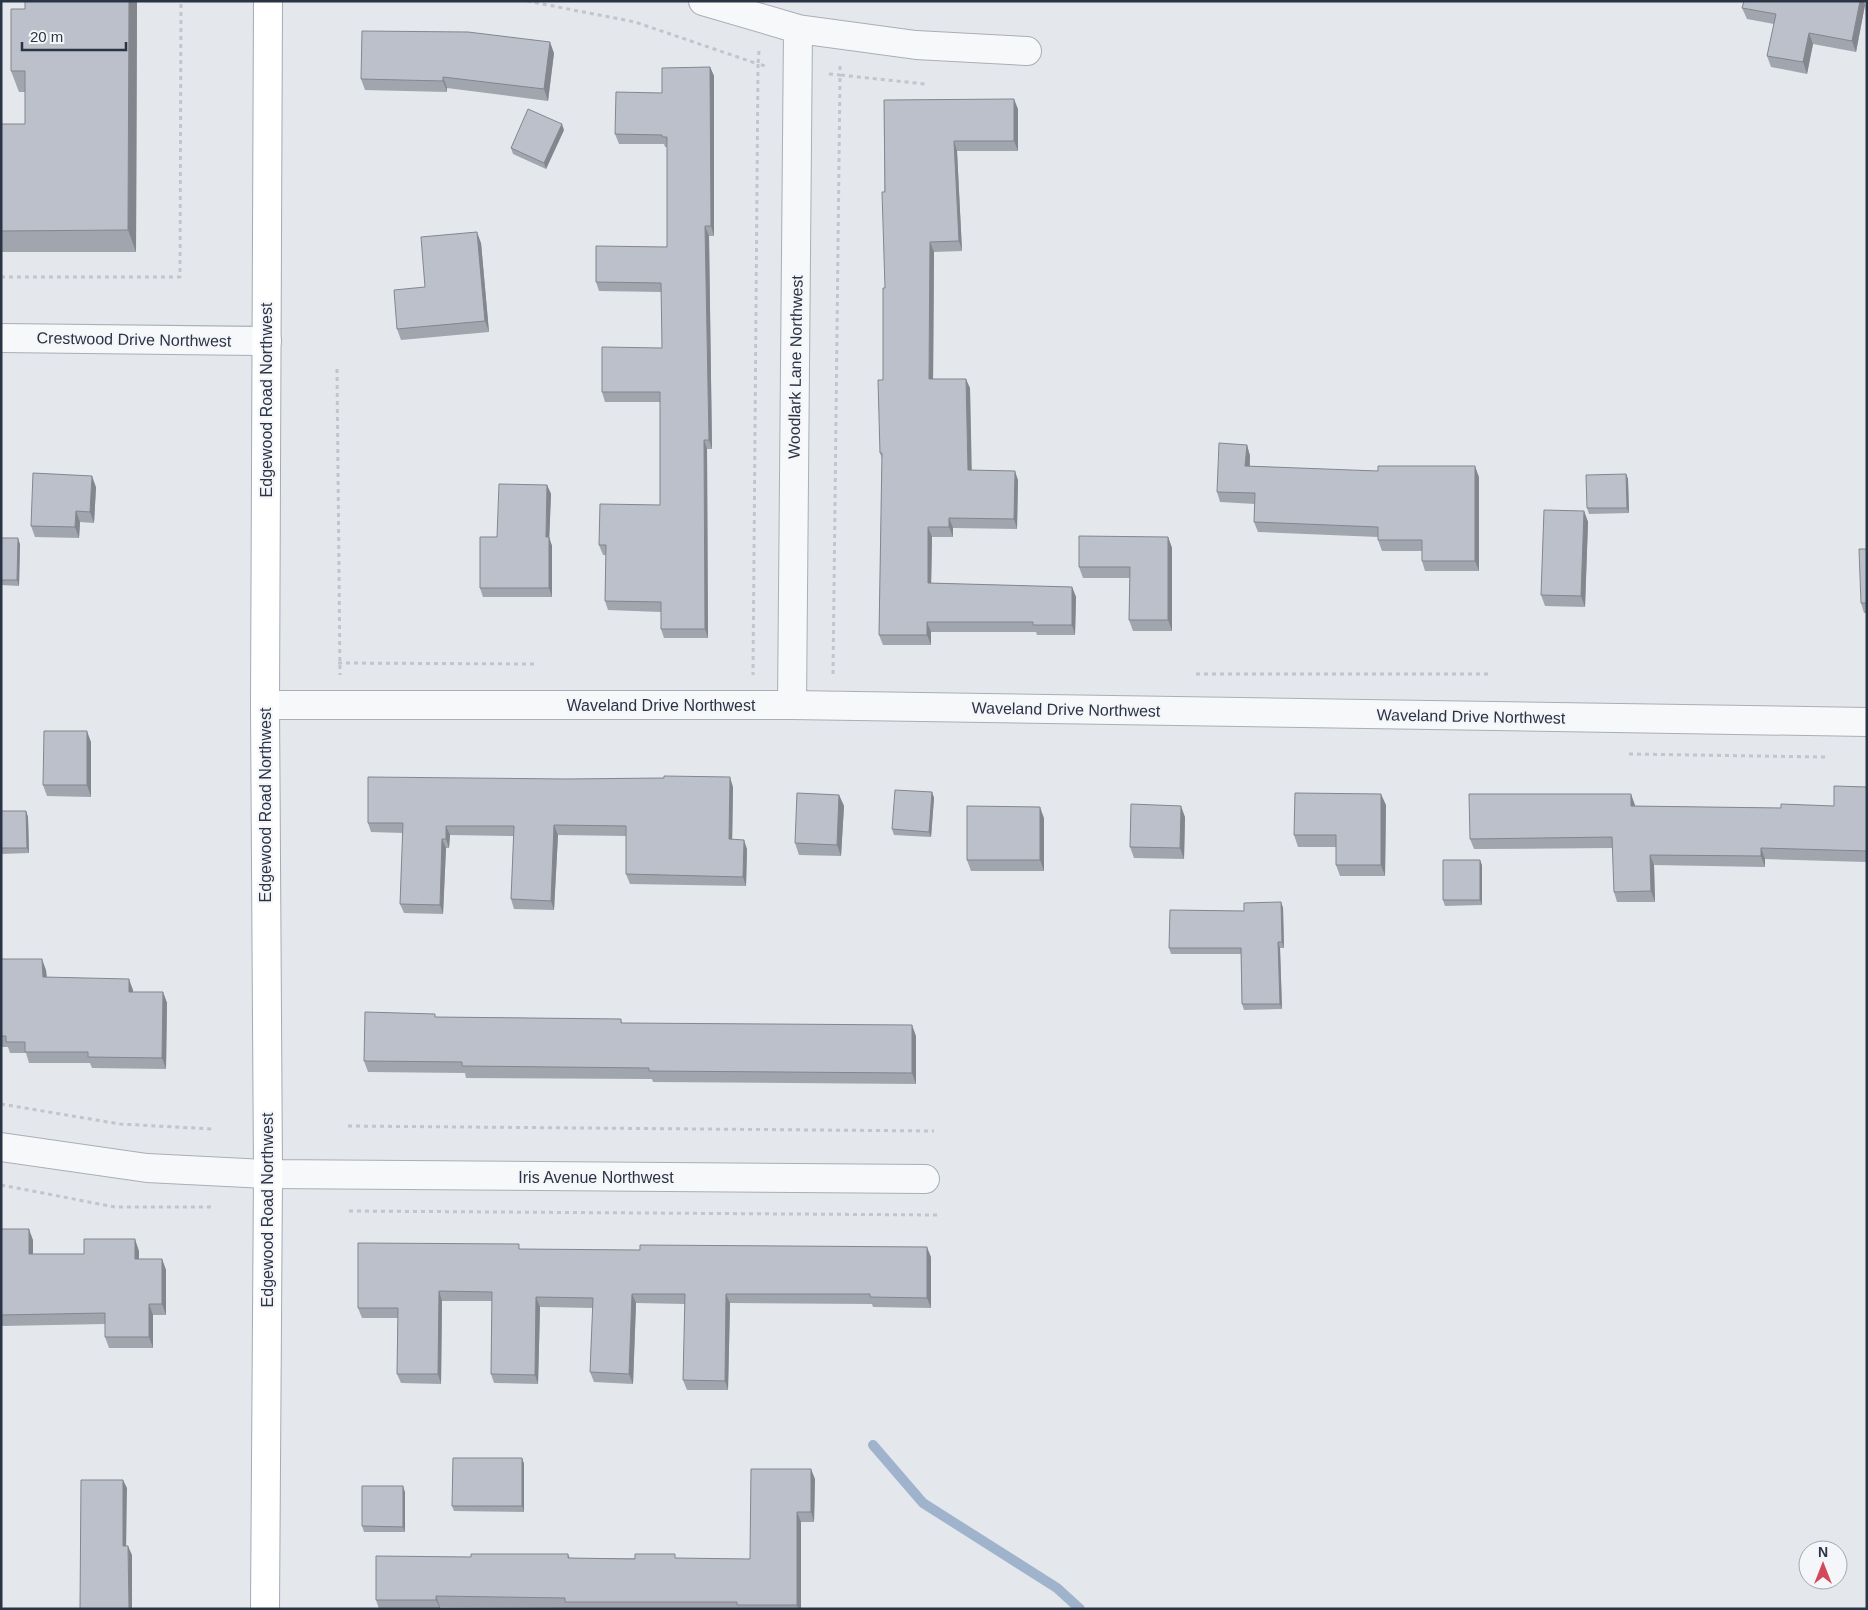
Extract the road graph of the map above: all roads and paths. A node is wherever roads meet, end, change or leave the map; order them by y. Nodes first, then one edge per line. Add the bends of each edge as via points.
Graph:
1 (181, 1) edge
2 (268, 1) edge
3 (528, 1) edge
4 (703, 1) edge
5 (798, 29) junction
6 (1028, 51) dead end
7 (925, 84) dead end
8 (1, 276) edge
9 (1, 338) edge
10 (267, 341) junction
11 (337, 369) dead end
12 (338, 663) junction
13 (534, 664) dead end
14 (1196, 674) dead end
15 (1491, 674) dead end
16 (265, 705) junction
17 (346, 705) junction
18 (753, 705) junction
19 (792, 705) junction
20 (833, 706) junction
21 (1867, 722) edge
22 (1630, 754) dead end
23 (1825, 757) dead end
24 (1, 1104) edge
25 (348, 1126) dead end
26 (212, 1129) dead end
27 (934, 1131) dead end
28 (1, 1147) edge
29 (268, 1174) junction
30 (924, 1179) dead end
31 (1, 1185) edge
32 (212, 1207) dead end
33 (349, 1211) dead end
34 (938, 1216) dead end
35 (266, 1609) edge

1 - 8 path via 180,277
2 - 10 main road, Edgewood Road Northwest
3 - 18 path via 635,22 758,64
4 - 5 street
5 - 6 street via 916,45
5 - 19 street, Woodlark Lane Northwest
7 - 20 path via 840,75
9 - 10 street, Crestwood Drive Northwest
10 - 16 main road, Edgewood Road Northwest
11 - 12 path
12 - 13 path
12 - 17 path
14 - 15 path
16 - 17 street, Waveland Drive Northwest
16 - 29 main road, Edgewood Road Northwest
17 - 18 street, Waveland Drive Northwest
18 - 19 street, Waveland Drive Northwest
19 - 20 street, Waveland Drive Northwest
20 - 21 street, Waveland Drive Northwest
22 - 23 path
24 - 26 path via 120,1124
25 - 27 path
28 - 29 street, Iris Avenue Northwest via 147,1168
29 - 30 street, Iris Avenue Northwest
29 - 35 main road, Edgewood Road Northwest
31 - 32 path via 115,1207
33 - 34 path

